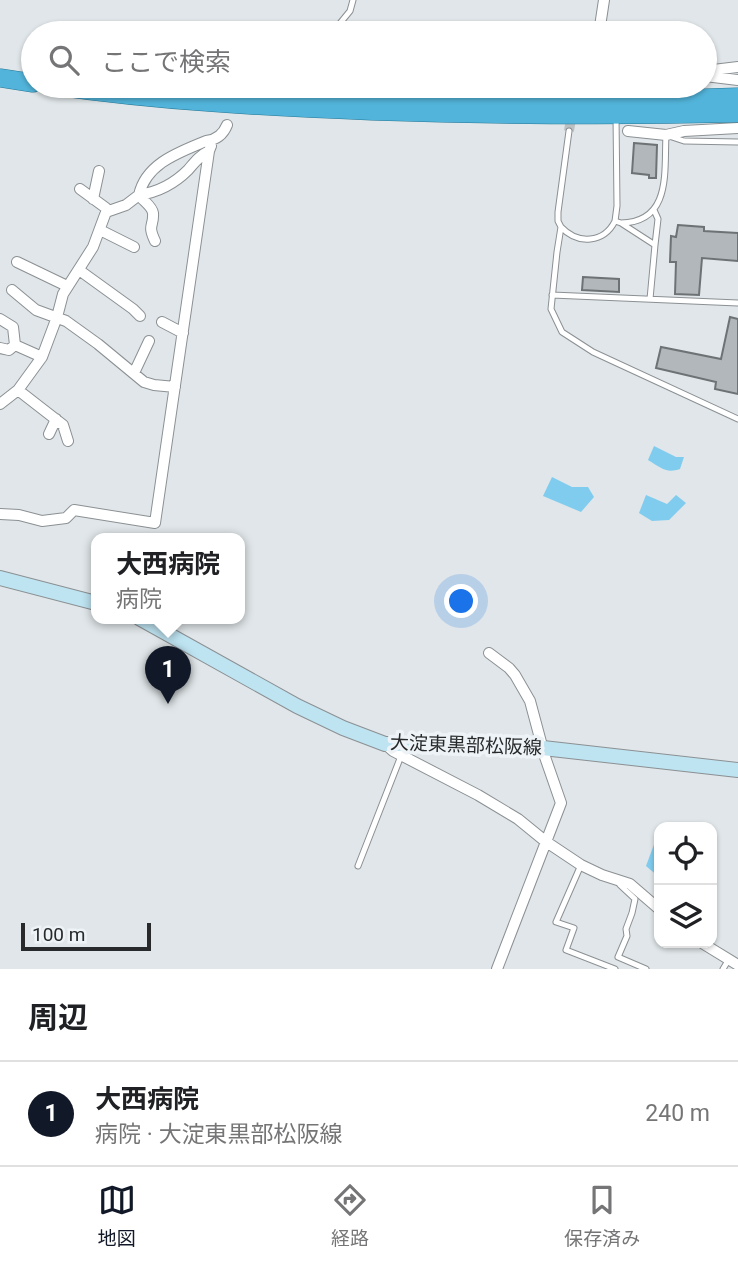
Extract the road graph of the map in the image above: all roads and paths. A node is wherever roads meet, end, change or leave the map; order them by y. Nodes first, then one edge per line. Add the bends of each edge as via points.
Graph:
1 (353, 0) edge
2 (604, 0) edge
3 (342, 21) edge
4 (601, 21) edge
5 (0, 66) edge
6 (738, 67) edge
7 (21, 69) edge
8 (717, 71) edge
9 (717, 76) edge
10 (0, 78) edge
11 (738, 80) edge
12 (21, 81) edge
13 (738, 97) edge
14 (157, 98) edge
15 (521, 98) edge
16 (706, 98) edge
17 (717, 98) edge
18 (642, 100) junction
19 (738, 113) edge
20 (616, 116) junction
21 (226, 125) dead end
22 (738, 128) edge
23 (569, 131) tunnel mouth
24 (628, 131) dead end
25 (666, 135) junction
26 (738, 142) edge
27 (211, 146) junction
28 (99, 171) dead end
29 (80, 189) dead end
30 (139, 195) junction
31 (93, 199) junction
32 (654, 210) junction
33 (106, 212) junction
34 (618, 222) junction
35 (561, 227) junction
36 (100, 230) junction
37 (155, 241) dead end
38 (655, 245) junction
39 (134, 247) dead end
40 (17, 262) dead end
41 (79, 270) junction
42 (67, 286) junction
43 (12, 290) dead end
44 (552, 295) junction
45 (650, 299) junction
46 (738, 303) edge
47 (139, 316) dead end
48 (57, 317) junction
49 (0, 319) edge
50 (162, 322) dead end
51 (183, 333) junction
52 (149, 341) dead end
53 (15, 345) junction
54 (0, 348) edge
55 (42, 358) junction
56 (134, 373) junction
57 (175, 387) junction
58 (18, 390) junction
59 (0, 404) edge
60 (56, 419) junction
61 (738, 419) edge
62 (49, 435) dead end
63 (68, 441) dead end
64 (0, 514) edge
65 (0, 578) edge
66 (91, 602) edge
67 (150, 624) edge
68 (489, 653) dead end
69 (385, 744) junction
70 (543, 748) junction
71 (401, 756) junction
72 (738, 770) edge
73 (545, 841) junction
74 (581, 865) junction
75 (358, 866) dead end
76 (617, 878) junction
77 (654, 905) edge
78 (710, 948) edge
79 (716, 948) edge
80 (621, 958) junction
81 (732, 963) edge
82 (497, 969) edge
83 (616, 969) edge
84 (646, 969) edge

1 - 3 lane
2 - 4 street
5 - 7 highway
6 - 8 street
9 - 11 street
10 - 12 highway
13 - 17 highway
14 - 20 highway via 277,107
15 - 18 highway
16 - 18 highway
18 - 20 lane
19 - 20 highway
20 - 34 lane
21 - 27 street
22 - 25 street
23 - 35 lane via 558,212
24 - 25 street
25 - 26 lane via 684,141
25 - 32 lane via 663,193
27 - 30 street via 169,186
27 - 30 street via 206,141 166,159 147,177
27 - 51 street
28 - 31 street
29 - 31 street
30 - 33 street
30 - 37 street via 153,212 150,229
31 - 33 street
32 - 34 lane via 636,221
32 - 38 lane via 658,219
33 - 36 street
34 - 35 lane via 590,239 573,236
34 - 38 lane
35 - 44 lane
36 - 39 street
36 - 41 street
38 - 45 lane
40 - 42 street
41 - 42 street
41 - 47 street
42 - 48 street
43 - 48 street via 36,310
44 - 45 lane
44 - 61 lane via 551,309 562,332 593,352
45 - 46 lane
48 - 55 street
48 - 56 street
49 - 53 street via 13,327
50 - 51 street
51 - 57 street
52 - 56 street
53 - 54 street via 9,350
53 - 55 street
55 - 58 street
56 - 57 street via 144,382
57 - 64 street via 155,523 74,510 66,518 42,522
58 - 59 street
58 - 60 street
60 - 62 street
60 - 63 street
65 - 66 main road
67 - 69 main road, 大淀東黒部松阪線 via 297,706
68 - 70 street via 516,675 530,701
69 - 70 main road, 大淀東黒部松阪線
69 - 71 street
70 - 72 main road, 大淀東黒部松阪線
70 - 73 street via 561,803
71 - 73 street via 478,795
71 - 75 lane
73 - 74 street
73 - 82 street
74 - 76 street
74 - 83 lane via 556,922 574,928 566,950
76 - 77 street
76 - 80 lane via 635,898
78 - 81 street
79 - 81 street
80 - 83 lane
80 - 84 lane

